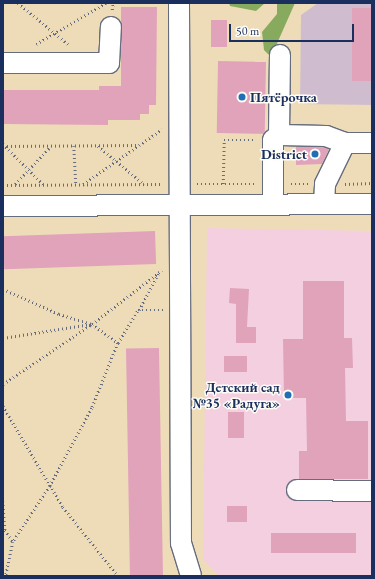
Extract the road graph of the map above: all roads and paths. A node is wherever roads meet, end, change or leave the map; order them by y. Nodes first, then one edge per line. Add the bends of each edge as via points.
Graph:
1 (18, 3) edge
2 (106, 3) edge
3 (179, 3) edge
4 (111, 27) dead end
5 (53, 34) junction
6 (71, 46) dead end
7 (29, 48) dead end
8 (280, 54) dead end
9 (3, 63) edge
10 (180, 118) junction
11 (276, 138) junction
12 (345, 143) junction
13 (372, 143) edge
14 (4, 145) edge
15 (138, 145) junction
16 (52, 146) junction
17 (74, 146) junction
18 (98, 146) junction
19 (116, 160) junction
20 (29, 170) junction
21 (14, 184) dead end
22 (43, 184) dead end
23 (76, 184) dead end
24 (83, 184) dead end
25 (144, 184) dead end
26 (223, 184) dead end
27 (180, 204) junction
28 (273, 204) junction
29 (324, 204) junction
30 (372, 204) edge
31 (3, 206) edge
32 (180, 270) junction
33 (160, 271) junction
34 (3, 289) edge
35 (180, 309) junction
36 (138, 310) junction
37 (92, 324) junction
38 (3, 338) edge
39 (118, 343) junction
40 (3, 384) edge
41 (3, 406) edge
42 (50, 486) junction
43 (296, 490) dead end
44 (372, 491) edge
45 (3, 501) edge
46 (13, 542) junction
47 (6, 576) edge
48 (118, 576) edge
49 (191, 576) edge

1 - 5 path
2 - 5 path
3 - 10 lane
4 - 9 lane via 109,62
5 - 6 path
5 - 7 path
8 - 11 lane
10 - 15 path
10 - 27 lane
11 - 12 lane via 326,136
11 - 26 path via 224,140
11 - 28 lane
12 - 13 lane
12 - 29 lane via 325,184
14 - 16 path
14 - 20 path
15 - 18 path
15 - 19 path
16 - 17 path
16 - 20 path
17 - 18 path
17 - 23 path
18 - 19 path
19 - 24 path
19 - 25 path
20 - 21 path
20 - 22 path
27 - 28 lane
27 - 31 lane
27 - 32 lane
28 - 29 lane
29 - 30 lane
32 - 33 path
32 - 35 lane
33 - 36 path
33 - 37 path
34 - 37 path via 59,314
35 - 36 path
35 - 49 lane via 181,544
36 - 39 path
37 - 38 path
37 - 39 path
37 - 40 path
39 - 42 path via 92,408
41 - 42 path
42 - 46 path
42 - 48 path
43 - 44 lane
45 - 46 path via 5,530
46 - 47 path

